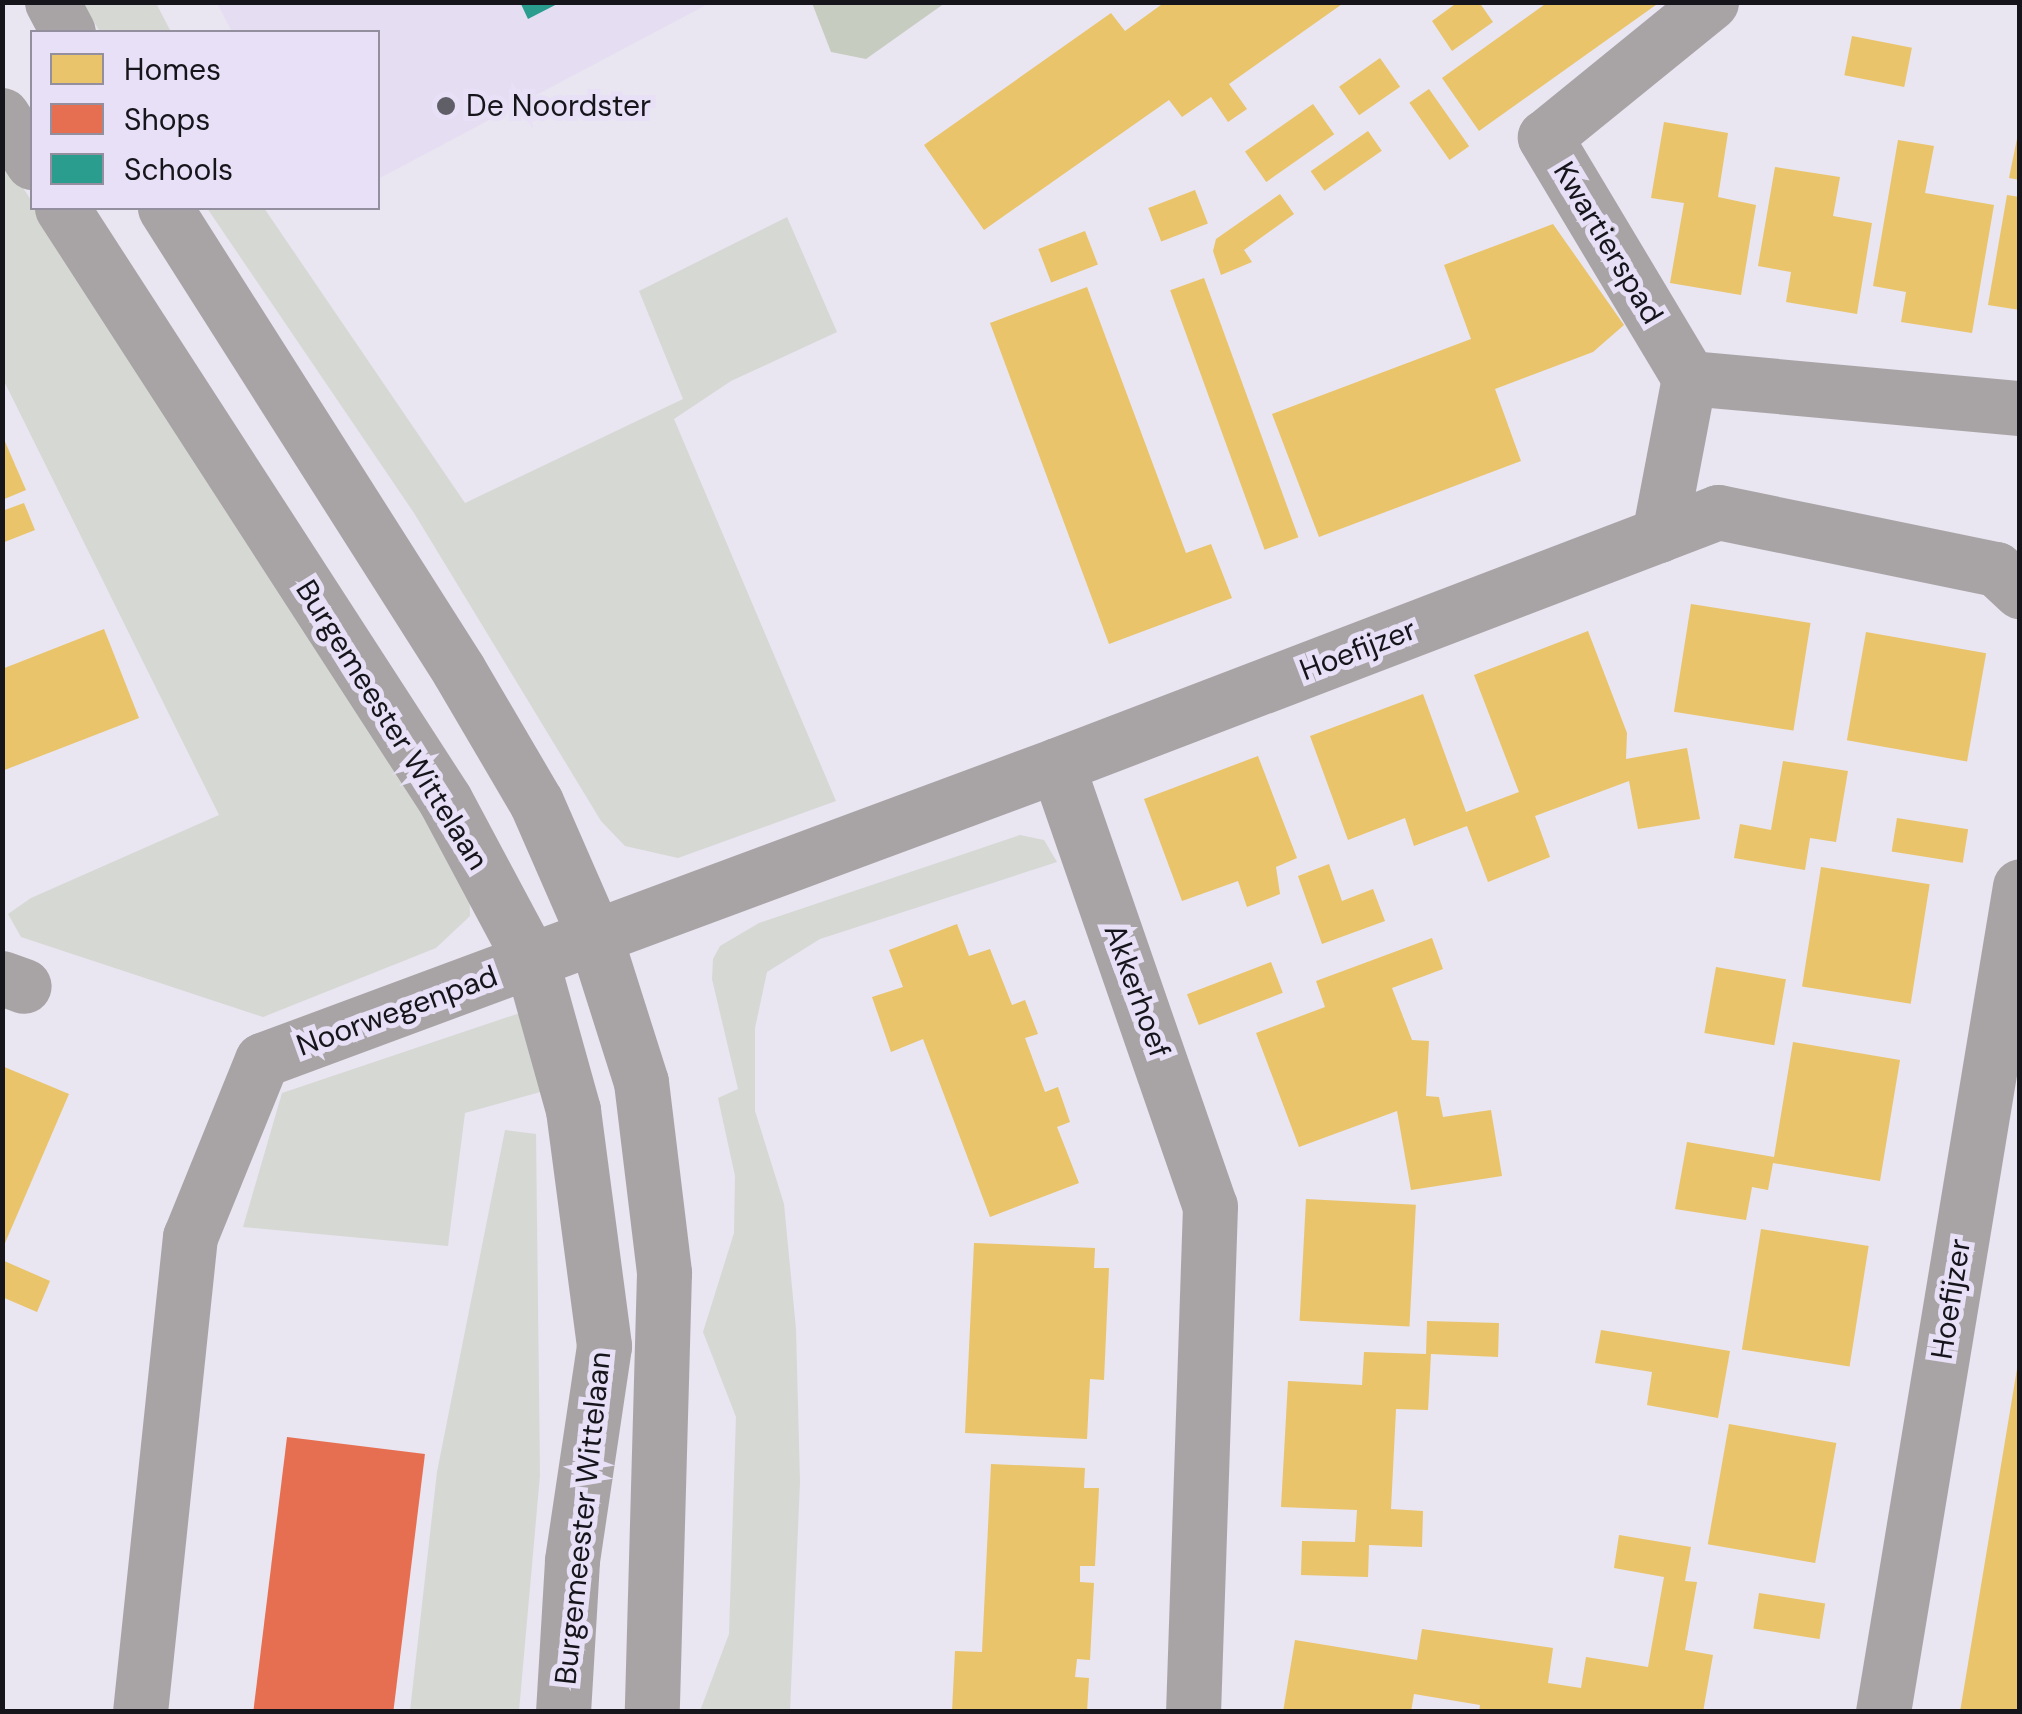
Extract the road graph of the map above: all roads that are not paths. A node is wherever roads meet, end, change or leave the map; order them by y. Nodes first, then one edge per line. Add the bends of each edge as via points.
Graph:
1 (52, 2) edge
2 (1711, 2) edge
3 (67, 30) edge
4 (2, 115) edge
5 (30, 159) edge
6 (63, 210) edge
7 (166, 210) edge
8 (1689, 378) junction
9 (2020, 408) edge
10 (1659, 536) junction
11 (2020, 591) edge
12 (1056, 765) junction
13 (2020, 886) edge
14 (595, 938) junction
15 (532, 962) junction
16 (140, 1712) edge
17 (563, 1712) edge
18 (652, 1712) edge
19 (1193, 1712) edge
20 (1883, 1712) edge

1 - 3 street
2 - 8 street, Kwartierspad via 1545,137
4 - 5 street
6 - 15 street, Burgemeester Wittelaan via 445,800
7 - 14 street, Burgemeester Wittelaan via 536,802
8 - 9 street
8 - 10 street
10 - 11 street, Hoefijzer via 1718,512 1996,569
10 - 12 street, Hoefijzer
12 - 14 street
12 - 19 street, Akkerhoef via 1210,1206
13 - 20 street, Hoefijzer
14 - 15 street, Noorwegenpad
14 - 18 street, Burgemeester Wittelaan via 641,1082 664,1273
15 - 16 street, Noorwegenpad via 262,1060 190,1237
15 - 17 street, Burgemeester Wittelaan via 573,1110 604,1346 572,1562

